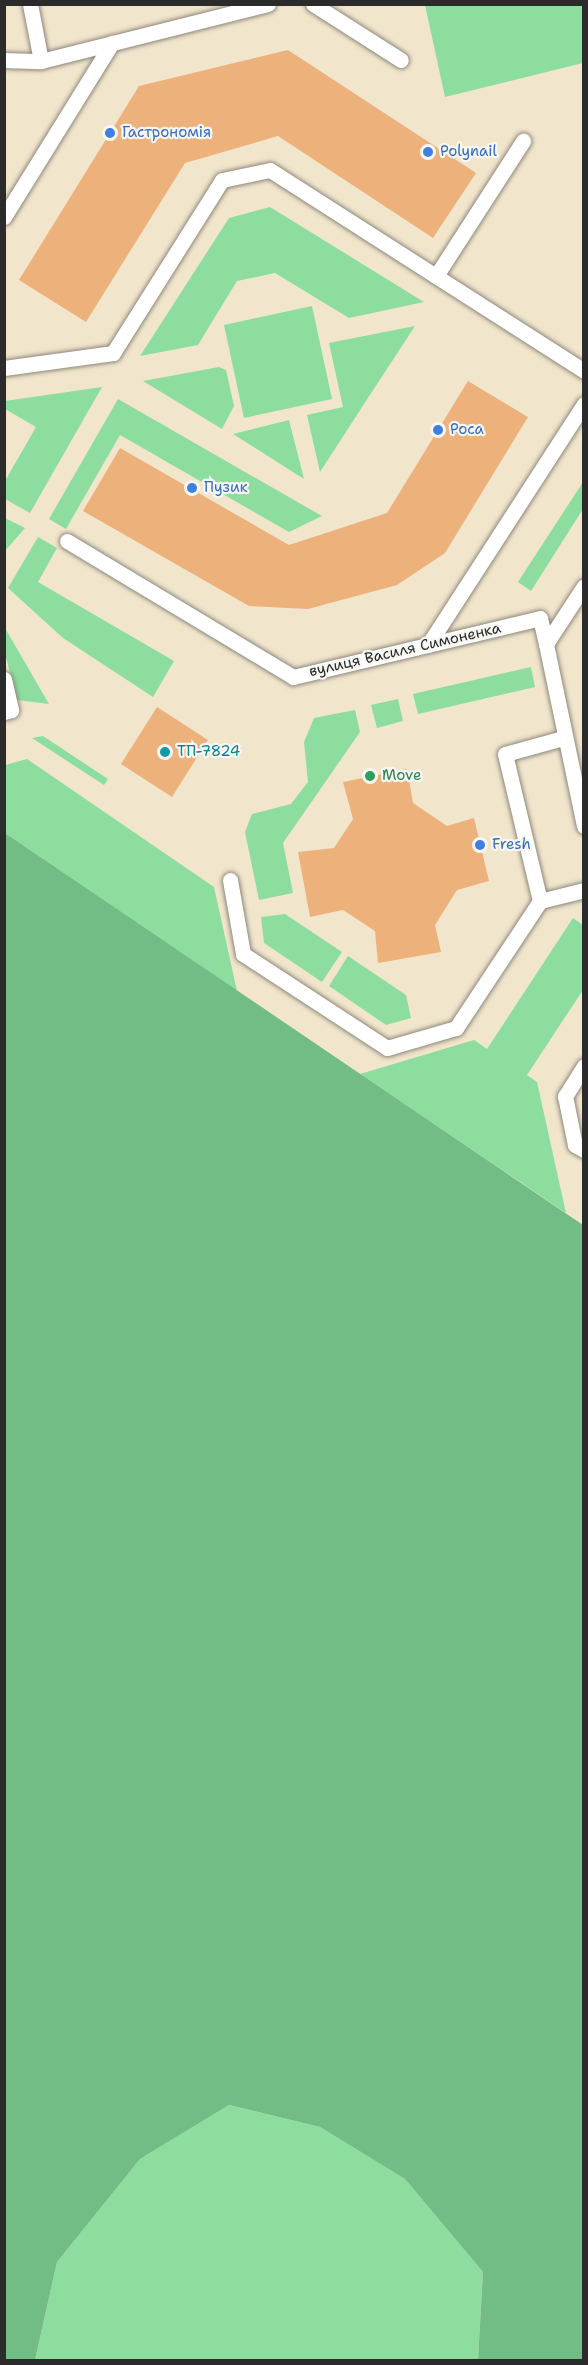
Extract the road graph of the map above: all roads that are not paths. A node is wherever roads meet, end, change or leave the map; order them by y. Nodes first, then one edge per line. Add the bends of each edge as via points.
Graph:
1 (30, 4) edge
2 (268, 4) edge
3 (313, 4) edge
4 (112, 43) junction
5 (4, 60) edge
6 (401, 60) dead end
7 (41, 61) junction
8 (523, 141) dead end
9 (4, 217) edge
10 (436, 276) junction
11 (4, 368) edge
12 (584, 371) edge
13 (584, 404) edge
14 (67, 541) dead end
15 (584, 586) edge
16 (546, 644) junction
17 (428, 645) junction
18 (4, 680) edge
19 (4, 712) edge
20 (563, 738) junction
21 (584, 826) edge
22 (230, 880) dead end
23 (584, 890) edge
24 (540, 901) junction
25 (584, 1066) edge
26 (584, 1150) edge

1 - 7 lane
2 - 4 lane
3 - 6 lane
4 - 7 lane
4 - 9 lane
5 - 7 lane
8 - 10 lane
10 - 11 lane via 270,170 222,180 113,353
10 - 12 lane
13 - 17 lane
14 - 17 lane, вулиця Василя Симоненка via 293,676
15 - 16 lane
16 - 17 lane, вулиця Василя Симоненка via 540,618
16 - 20 lane
18 - 19 lane via 10,710
20 - 21 lane
20 - 24 lane via 505,754
22 - 24 lane via 243,954 387,1048 456,1028
23 - 24 lane
25 - 26 lane via 565,1096 576,1145

